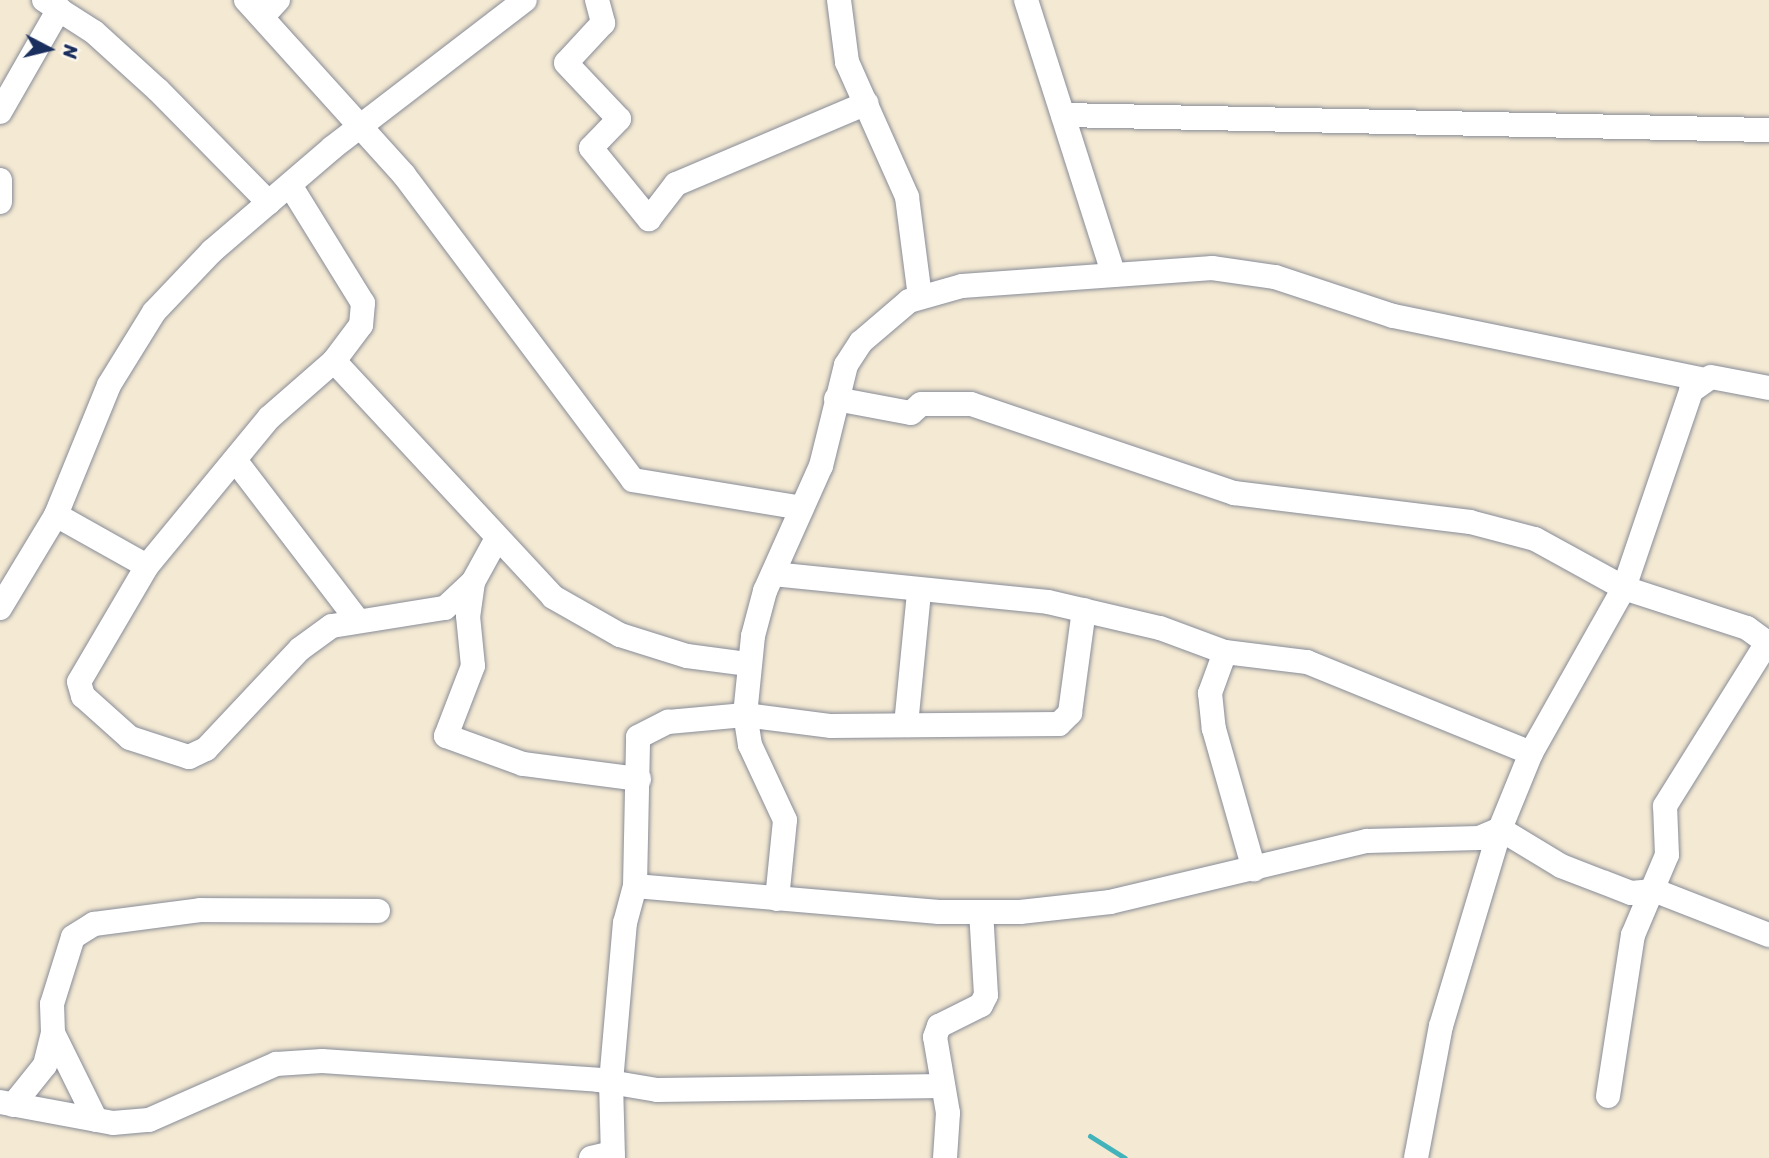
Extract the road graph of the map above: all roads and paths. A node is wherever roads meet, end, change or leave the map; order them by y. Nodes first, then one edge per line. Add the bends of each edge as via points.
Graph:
1 (525, 0) edge
2 (597, 0) edge
3 (839, 0) edge
4 (1029, 2) edge
5 (52, 5) edge
6 (262, 5) edge
7 (867, 103) junction
8 (0, 112) edge
9 (1063, 115) junction
10 (362, 126) junction
11 (1769, 130) edge
12 (0, 180) edge
13 (290, 185) junction
14 (0, 202) edge
15 (269, 203) junction
16 (1113, 273) junction
17 (920, 297) junction
18 (334, 360) junction
19 (1700, 379) junction
20 (1769, 388) edge
21 (836, 398) junction
22 (235, 460) junction
23 (802, 508) junction
24 (56, 515) junction
25 (496, 540) junction
26 (147, 566) junction
27 (773, 574) junction
28 (473, 582) junction
29 (1624, 588) junction
30 (919, 593) junction
31 (1, 603) edge
32 (1084, 610) junction
33 (356, 618) junction
34 (1768, 644) edge
35 (1225, 652) junction
36 (748, 664) junction
37 (745, 715) junction
38 (906, 725) junction
39 (1531, 753) junction
40 (639, 779) junction
41 (1500, 829) junction
42 (1254, 869) junction
43 (635, 886) junction
44 (1656, 891) junction
45 (776, 900) junction
46 (378, 911) dead end
47 (981, 912) junction
48 (1769, 935) edge
49 (53, 1033) junction
50 (611, 1082) junction
51 (943, 1086) junction
52 (1608, 1096) dead end
53 (6, 1103) edge
54 (96, 1120) junction
55 (605, 1156) edge
56 (946, 1158) edge
57 (1416, 1158) edge

1 - 10 street
2 - 7 street via 603,23 566,63 619,119 591,148 649,219 676,184
3 - 7 street via 847,62
4 - 9 street
5 - 8 street
5 - 15 street via 158,90
6 - 10 street
7 - 17 street via 907,197
9 - 11 street
9 - 16 street
10 - 13 street
10 - 23 street via 432,210 633,480
12 - 14 street
13 - 15 street
13 - 18 street via 365,307 361,325
15 - 24 street via 154,312 109,385
16 - 17 street via 962,286
16 - 19 street via 1212,268 1275,276 1392,316
17 - 21 street via 861,342
18 - 22 street
18 - 25 street
19 - 20 street
19 - 29 street
21 - 23 street via 821,466
21 - 29 street via 911,413 921,404 971,404 1234,493 1470,522 1535,539
22 - 26 street
22 - 33 street
23 - 27 street
24 - 26 street
24 - 31 street
25 - 28 street
25 - 36 street via 553,597 620,635 687,656
26 - 33 street via 79,689 130,738 162,752 189,757 206,749 300,649
27 - 30 street
27 - 36 street
28 - 33 street via 445,608
28 - 40 street via 468,616 472,666 446,736 523,764
29 - 34 street via 1747,628
29 - 39 street
30 - 32 street
30 - 38 street
32 - 35 street
32 - 38 street via 1066,721
34 - 44 street via 1665,806 1667,855
35 - 39 street via 1307,662
35 - 42 street via 1210,693 1214,729
36 - 37 street
37 - 38 street via 777,724
37 - 40 street via 648,729 638,737
37 - 45 street via 760,772 783,806 786,841
39 - 41 street
40 - 43 street
41 - 42 street via 1479,838 1367,841
41 - 44 street via 1562,866 1631,893
41 - 57 street via 1441,1026
42 - 47 street via 1111,902
43 - 45 street
43 - 50 street via 625,923
44 - 48 street
44 - 52 street via 1633,935
45 - 47 street
46 - 49 street via 200,910 94,924 72,937 65,954 52,1004
47 - 51 street via 986,995 981,1005 939,1026
49 - 53 street via 45,1065
49 - 54 street
50 - 51 street via 657,1090
50 - 54 street via 299,1062 264,1069 149,1120
50 - 55 street
51 - 56 street
53 - 54 street

